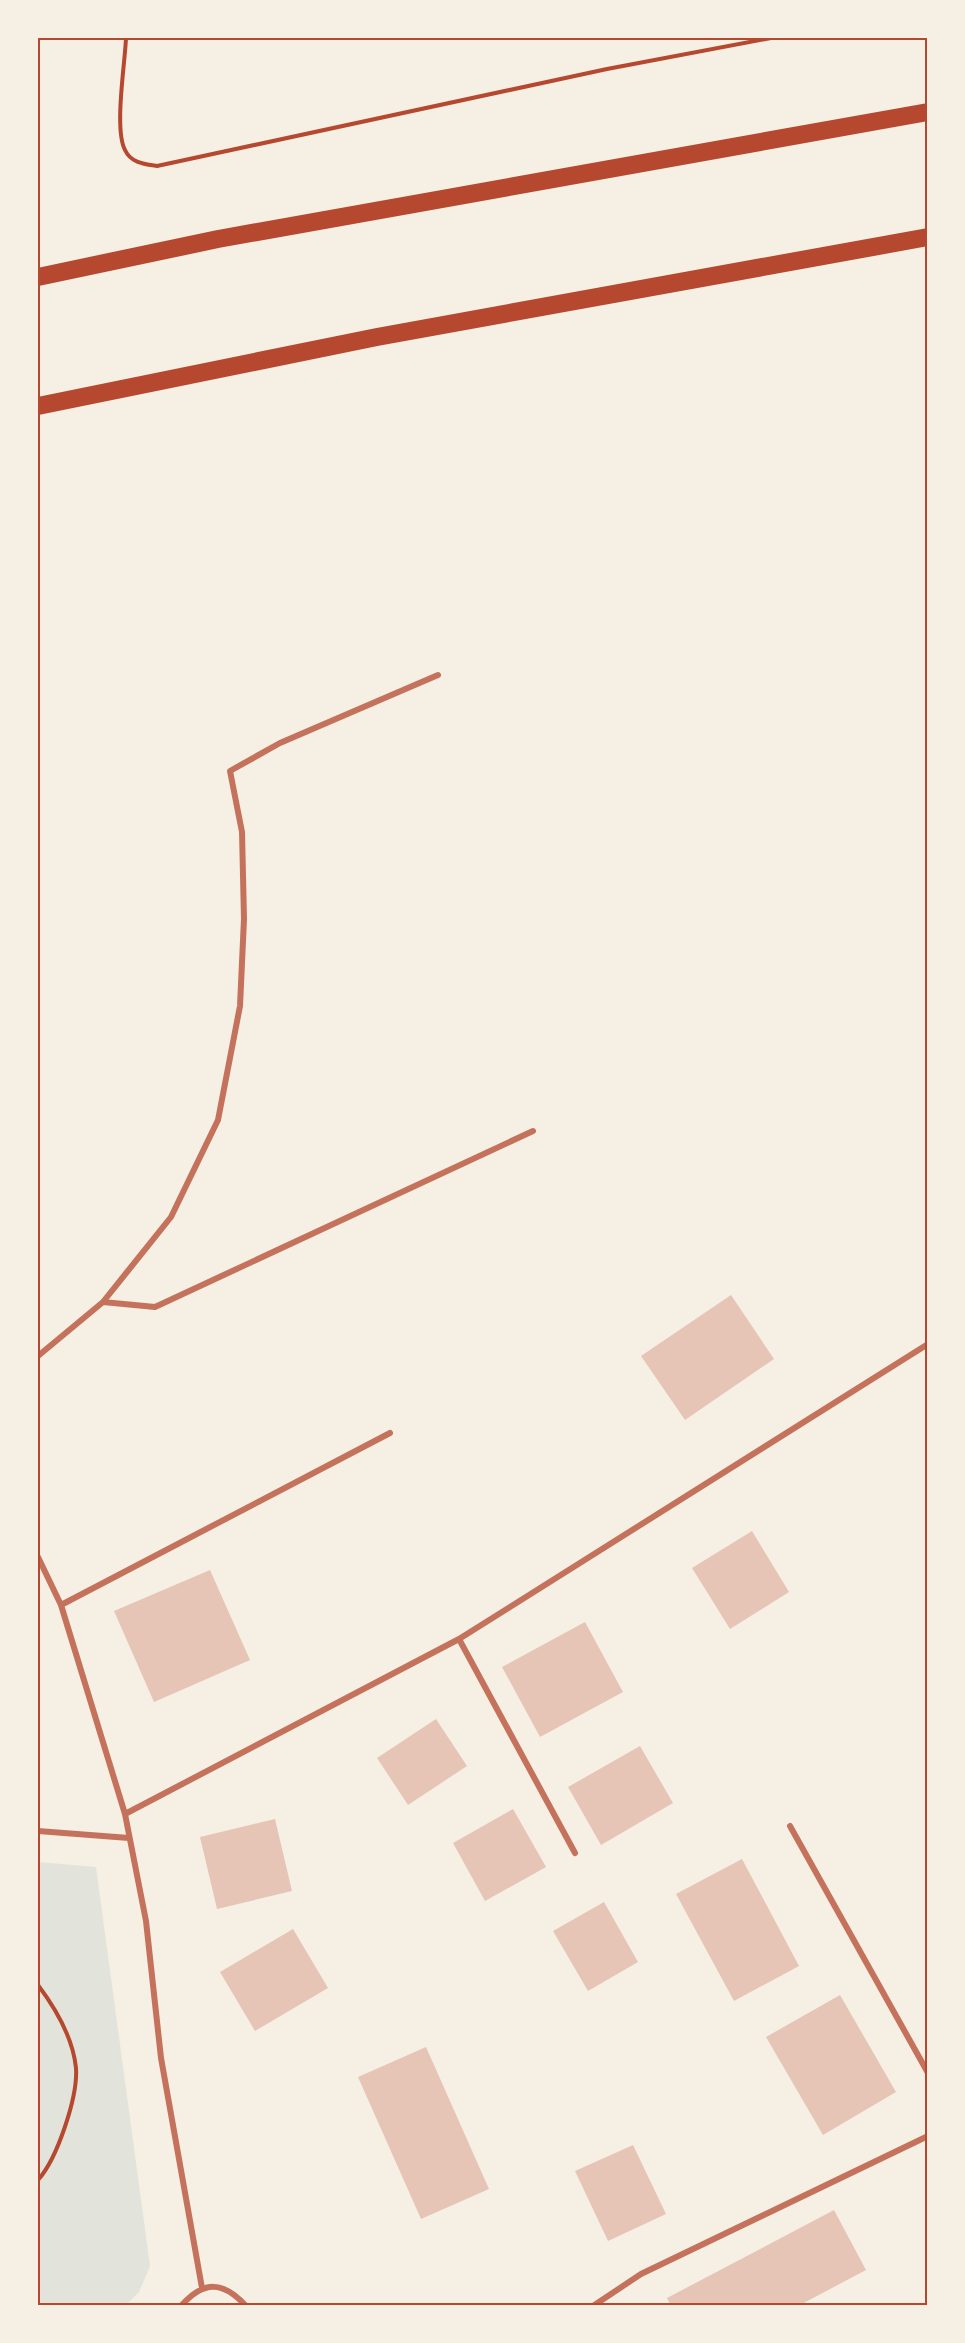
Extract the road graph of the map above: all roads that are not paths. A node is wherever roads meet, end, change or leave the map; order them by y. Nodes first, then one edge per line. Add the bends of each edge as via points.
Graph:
1 (927, 112) edge
2 (927, 237) edge
3 (38, 277) edge
4 (38, 406) edge
5 (438, 675) dead end
6 (533, 1131) dead end
7 (103, 1302) junction
8 (927, 1344) edge
9 (38, 1356) edge
10 (390, 1433) dead end
11 (38, 1557) edge
12 (61, 1605) junction
13 (459, 1639) junction
14 (124, 1814) junction
15 (790, 1826) dead end
16 (38, 1832) edge
17 (129, 1838) junction
18 (574, 1852) dead end
19 (927, 2073) edge
20 (927, 2136) edge
21 (202, 2288) junction
22 (181, 2306) edge
23 (246, 2306) edge
24 (593, 2306) edge

1 - 3 highway via 218,239
2 - 4 highway via 377,337
5 - 7 street via 280,743 230,771 242,832 244,919 240,1006 218,1120 171,1217
6 - 7 street via 155,1306
7 - 9 street
8 - 13 street
10 - 12 street
11 - 12 street
12 - 14 street
13 - 14 street
13 - 18 street
14 - 17 street
15 - 19 street
16 - 17 street
17 - 21 street via 146,1921 161,2058
20 - 24 street via 641,2274
21 - 22 street
21 - 23 street via 222,2288 234,2293

